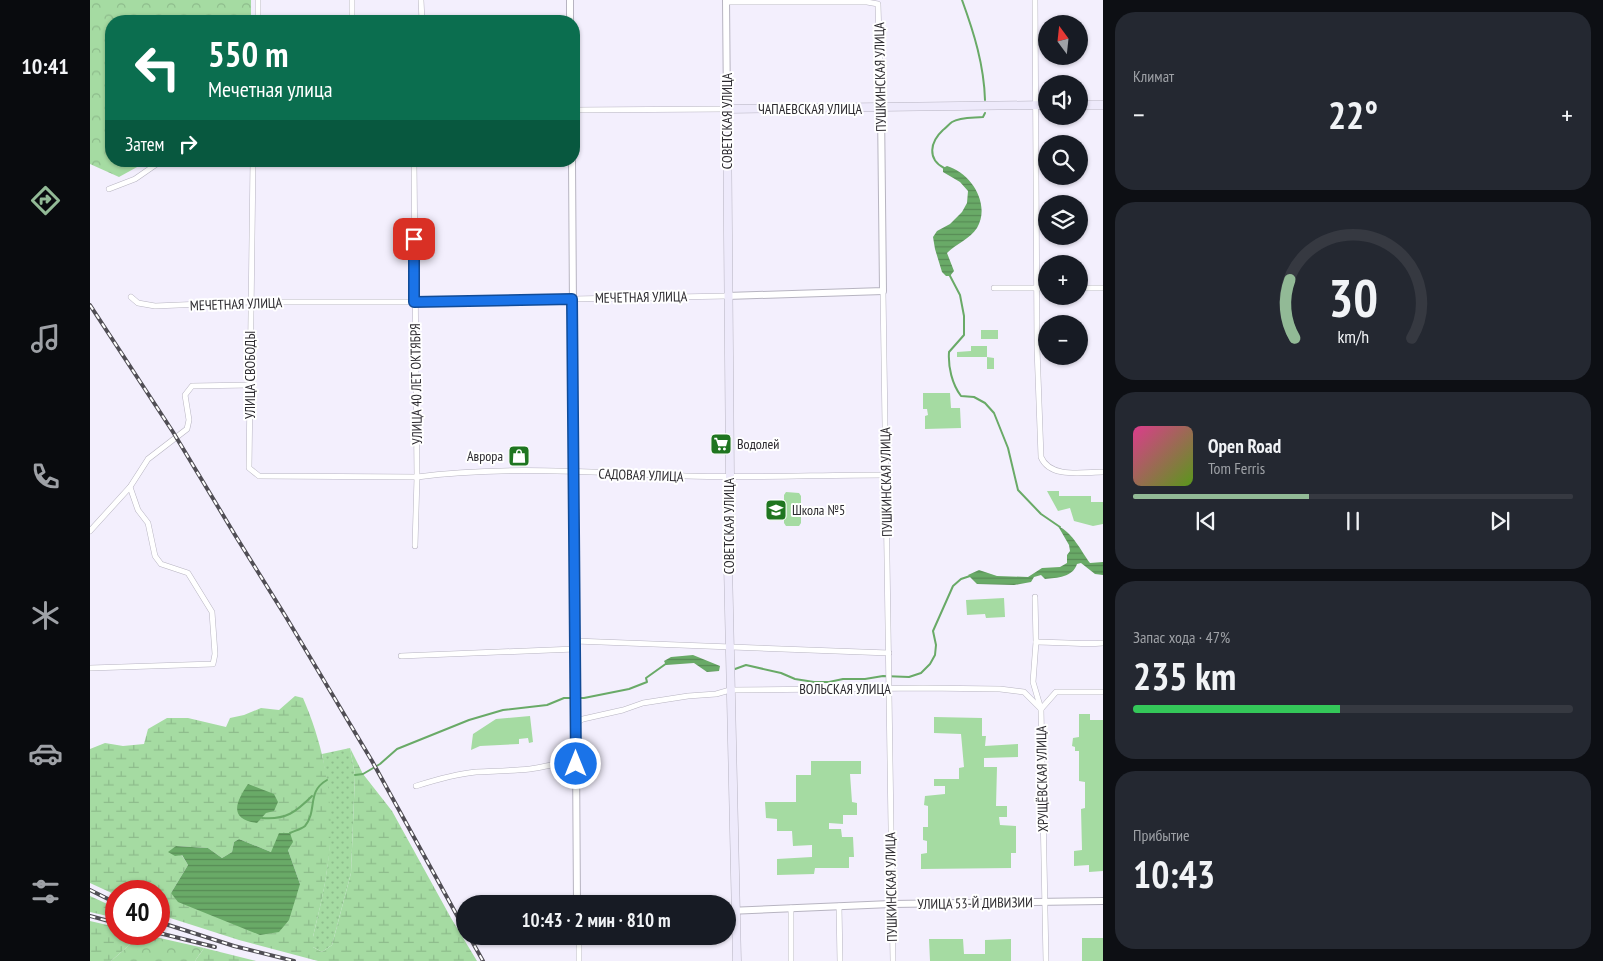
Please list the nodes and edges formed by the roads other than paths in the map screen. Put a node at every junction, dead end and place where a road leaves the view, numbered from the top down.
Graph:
1 (258, 0) edge
2 (352, 0) edge
3 (421, 0) edge
4 (570, 0) edge
5 (1035, 0) edge
6 (726, 1) edge
7 (258, 15) edge
8 (352, 15) edge
9 (422, 15) edge
10 (570, 15) edge
11 (1035, 105) junction
12 (1088, 105) edge
13 (1103, 105) edge
14 (881, 108) junction
15 (727, 109) junction
16 (580, 110) edge
17 (152, 167) edge
18 (253, 167) edge
19 (414, 167) edge
20 (572, 167) edge
21 (108, 189) dead end
22 (994, 288) dead end
23 (1088, 288) edge
24 (1103, 288) edge
25 (1037, 289) junction
26 (883, 291) junction
27 (727, 296) junction
28 (131, 297) dead end
29 (572, 299) junction
30 (250, 302) junction
31 (414, 302) junction
32 (250, 385) junction
33 (249, 468) joint
34 (1103, 472) edge
35 (574, 473) junction
36 (886, 475) junction
37 (417, 477) junction
38 (730, 477) junction
39 (130, 487) junction
40 (90, 531) edge
41 (415, 546) dead end
42 (1035, 597) dead end
43 (575, 641) junction
44 (1036, 642) junction
45 (1103, 643) edge
46 (730, 647) junction
47 (575, 649) junction
48 (889, 653) junction
49 (401, 656) dead end
50 (90, 668) edge
51 (890, 689) junction
52 (730, 690) junction
53 (1103, 692) edge
54 (1041, 709) junction
55 (576, 720) junction
56 (576, 764) junction
57 (416, 786) dead end
58 (577, 895) edge
59 (731, 895) edge
60 (1103, 901) edge
61 (1044, 902) junction
62 (891, 904) junction
63 (839, 906) junction
64 (791, 908) junction
65 (736, 911) edge
66 (579, 945) edge
67 (735, 945) edge
68 (579, 961) edge
69 (737, 961) edge
70 (791, 961) edge
71 (840, 961) edge
72 (893, 961) edge
73 (1046, 961) edge

1 - 7 street
2 - 8 street
3 - 9 street
4 - 10 street
5 - 11 street
6 - 14 street, ПУШКИНСКАЯ УЛИЦА
6 - 15 street, СОВЕТСКАЯ УЛИЦА
11 - 14 main road, ЧАПАЕВСКАЯ УЛИЦА
11 - 25 street
12 - 13 main road
14 - 15 main road, ЧАПАЕВСКАЯ УЛИЦА
14 - 26 street, ПУШКИНСКАЯ УЛИЦА
15 - 16 street, ЧАПАЕВСКАЯ УЛИЦА
15 - 27 main road, СОВЕТСКАЯ УЛИЦА
17 - 21 street
18 - 30 street, УЛИЦА СВОБОДЫ
19 - 31 street, УЛИЦА 40 ЛЕТ ОКТЯБРЯ
20 - 29 street
22 - 25 street
23 - 24 street
25 - 34 street
26 - 27 street, МЕЧЕТНАЯ УЛИЦА
26 - 36 street, ПУШКИНСКАЯ УЛИЦА
27 - 29 street, МЕЧЕТНАЯ УЛИЦА
27 - 38 main road, СОВЕТСКАЯ УЛИЦА
28 - 30 street, МЕЧЕТНАЯ УЛИЦА
29 - 31 street, МЕЧЕТНАЯ УЛИЦА
29 - 35 street
30 - 31 street, МЕЧЕТНАЯ УЛИЦА
30 - 32 street, УЛИЦА СВОБОДЫ
31 - 37 street, УЛИЦА 40 ЛЕТ ОКТЯБРЯ
32 - 33 street, УЛИЦА СВОБОДЫ
32 - 39 street
33 - 37 street, САДОВАЯ УЛИЦА
35 - 37 street, САДОВАЯ УЛИЦА
35 - 38 street, САДОВАЯ УЛИЦА
35 - 43 street
36 - 38 street, САДОВАЯ УЛИЦА
36 - 48 street, ПУШКИНСКАЯ УЛИЦА
37 - 41 street, УЛИЦА 40 ЛЕТ ОКТЯБРЯ
38 - 46 main road, СОВЕТСКАЯ УЛИЦА
39 - 40 street
39 - 50 street
42 - 44 street, ХРУЩЁВСКАЯ УЛИЦА
43 - 46 street
43 - 47 street
44 - 45 street
44 - 54 street, ХРУЩЁВСКАЯ УЛИЦА
46 - 48 street
46 - 52 main road, СОВЕТСКАЯ УЛИЦА
47 - 49 street
47 - 55 street
48 - 51 street, ПУШКИНСКАЯ УЛИЦА
51 - 52 street, ВОЛЬСКАЯ УЛИЦА
51 - 54 street, ВОЛЬСКАЯ УЛИЦА
51 - 62 street, ПУШКИНСКАЯ УЛИЦА
52 - 55 street, ВОЛЬСКАЯ УЛИЦА
52 - 59 main road, СОВЕТСКАЯ УЛИЦА
53 - 54 street
54 - 61 street, ХРУЩЁВСКАЯ УЛИЦА
55 - 56 street
56 - 57 street
56 - 58 street
60 - 61 street, УЛИЦА 53-Й ДИВИЗИИ
61 - 62 street, УЛИЦА 53-Й ДИВИЗИИ
61 - 73 street, ХРУЩЁВСКАЯ УЛИЦА
62 - 63 street, УЛИЦА 53-Й ДИВИЗИИ
62 - 72 street, ПУШКИНСКАЯ УЛИЦА
63 - 64 street, УЛИЦА 53-Й ДИВИЗИИ
63 - 71 street
64 - 65 street, УЛИЦА 53-Й ДИВИЗИИ
64 - 70 street
66 - 68 street
67 - 69 main road, СОВЕТСКАЯ УЛИЦА

